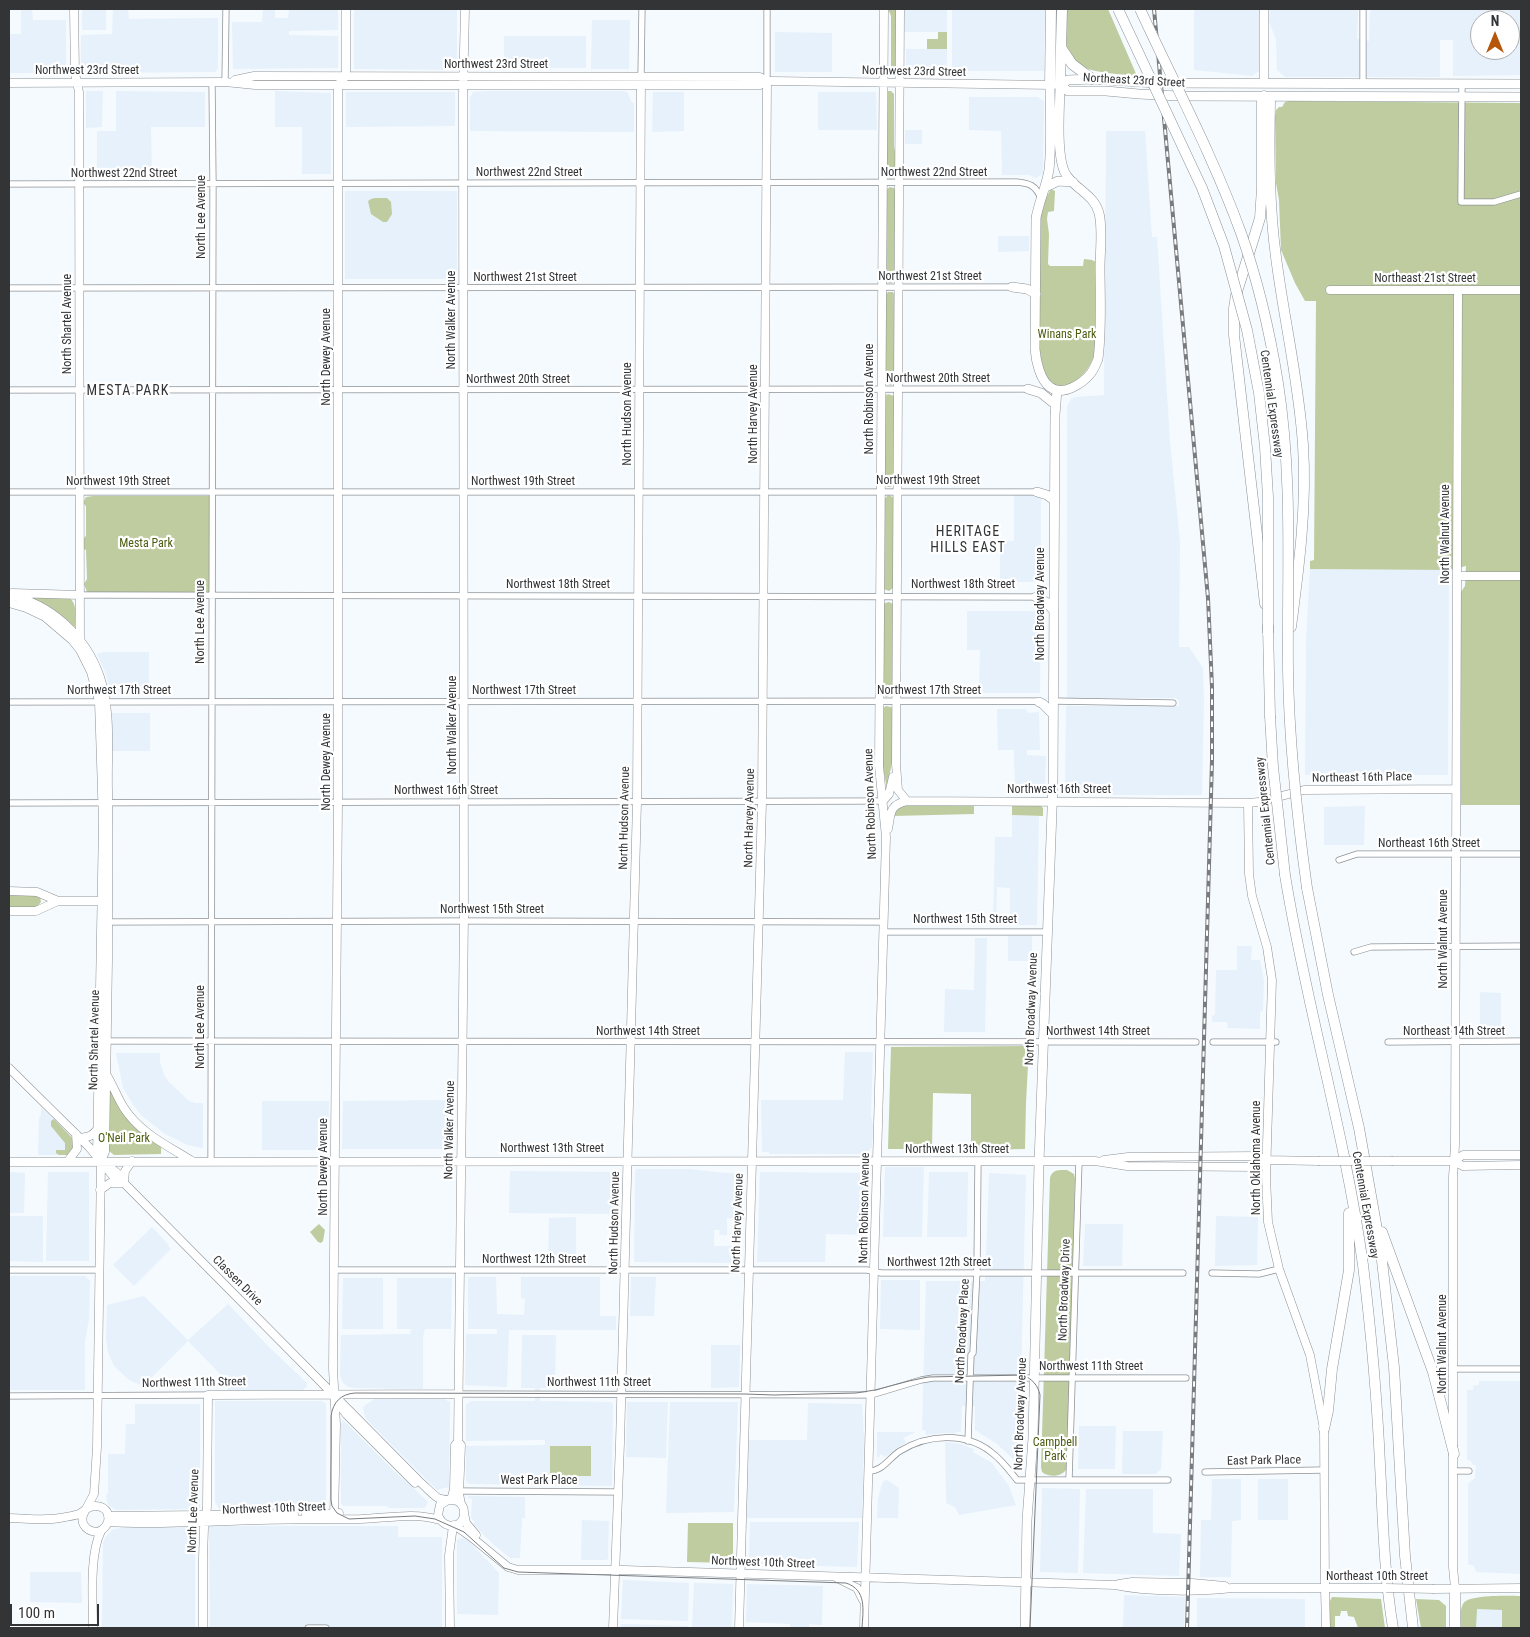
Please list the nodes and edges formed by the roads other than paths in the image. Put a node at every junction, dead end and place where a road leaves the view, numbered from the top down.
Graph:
1 (74, 9) edge
2 (226, 9) edge
3 (346, 9) edge
4 (465, 9) edge
5 (642, 9) edge
6 (767, 9) edge
7 (884, 9) edge
8 (900, 9) edge
9 (1051, 9) edge
10 (1062, 9) edge
11 (1118, 9) edge
12 (1140, 9) edge
13 (1264, 9) edge
14 (1363, 9) edge
15 (1062, 48) junction
16 (346, 76) junction
17 (464, 76) junction
18 (641, 76) junction
19 (1092, 79) junction
20 (767, 81) junction
21 (212, 82) junction
22 (225, 82) junction
23 (884, 82) junction
24 (9, 83) edge
25 (77, 83) junction
26 (900, 83) junction
27 (1264, 83) junction
28 (1362, 84) junction
29 (1462, 84) junction
30 (1521, 84) edge
31 (338, 85) junction
32 (464, 85) junction
33 (1055, 85) junction
34 (641, 86) junction
35 (1264, 96) junction
36 (1461, 97) junction
37 (1521, 97) edge
38 (1073, 182) junction
39 (338, 183) junction
40 (464, 183) junction
41 (641, 183) junction
42 (766, 183) junction
43 (883, 183) junction
44 (899, 183) junction
45 (9, 184) edge
46 (79, 184) junction
47 (213, 184) junction
48 (1046, 187) junction
49 (1521, 194) edge
50 (1041, 199) junction
51 (640, 287) junction
52 (765, 287) junction
53 (882, 287) junction
54 (898, 287) junction
55 (1012, 287) joint
56 (9, 288) edge
57 (80, 288) junction
58 (213, 288) junction
59 (338, 288) junction
60 (464, 288) junction
61 (1330, 290) dead end
62 (1458, 290) junction
63 (1521, 290) edge
64 (1036, 294) junction
65 (765, 389) junction
66 (882, 389) junction
67 (898, 389) junction
68 (1028, 389) joint
69 (9, 390) edge
70 (80, 390) junction
71 (213, 390) junction
72 (338, 390) junction
73 (463, 390) junction
74 (640, 390) junction
75 (1057, 390) junction
76 (1056, 405) junction
77 (881, 491) junction
78 (897, 491) junction
79 (9, 492) edge
80 (80, 492) junction
81 (213, 492) junction
82 (338, 492) junction
83 (464, 492) junction
84 (639, 492) junction
85 (764, 492) junction
86 (1036, 492) joint
87 (1054, 501) junction
88 (1457, 576) junction
89 (1521, 576) edge
90 (9, 594) edge
91 (80, 595) junction
92 (213, 596) junction
93 (464, 596) junction
94 (638, 596) junction
95 (764, 596) junction
96 (880, 596) junction
97 (896, 596) junction
98 (338, 597) junction
99 (1036, 597) joint
100 (9, 603) edge
101 (1054, 611) junction
102 (1268, 633) junction
103 (80, 639) junction
104 (1289, 648) junction
105 (80, 650) junction
106 (212, 701) junction
107 (338, 701) junction
108 (464, 701) junction
109 (638, 701) junction
110 (763, 701) junction
111 (880, 701) junction
112 (896, 701) junction
113 (1053, 701) junction
114 (9, 702) edge
115 (102, 702) junction
116 (1039, 702) joint
117 (1173, 703) dead end
118 (1053, 714) junction
119 (896, 764) junction
120 (1456, 789) junction
121 (907, 801) junction
122 (637, 802) junction
123 (762, 802) junction
124 (883, 802) junction
125 (1052, 802) junction
126 (1210, 802) joint
127 (9, 803) edge
128 (105, 803) junction
129 (212, 803) junction
130 (338, 803) junction
131 (464, 803) junction
132 (1248, 803) junction
133 (886, 837) junction
134 (1456, 854) junction
135 (1521, 854) edge
136 (1339, 860) dead end
137 (9, 891) edge
138 (105, 900) junction
139 (58, 901) junction
140 (9, 911) edge
141 (212, 921) junction
142 (464, 921) junction
143 (634, 921) junction
144 (105, 922) junction
145 (337, 922) junction
146 (759, 922) junction
147 (883, 922) junction
148 (883, 932) junction
149 (1046, 932) junction
150 (1455, 946) junction
151 (1521, 946) edge
152 (1354, 952) dead end
153 (104, 1041) junction
154 (212, 1041) junction
155 (336, 1041) junction
156 (462, 1041) junction
157 (1521, 1041) edge
158 (631, 1042) junction
159 (756, 1042) junction
160 (880, 1042) junction
161 (1043, 1042) junction
162 (1196, 1042) dead end
163 (1213, 1042) dead end
164 (1273, 1042) junction
165 (1388, 1042) dead end
166 (1455, 1042) junction
167 (99, 1064) junction
168 (9, 1067) edge
169 (106, 1073) junction
170 (98, 1128) junction
171 (78, 1136) junction
172 (1521, 1155) edge
173 (99, 1159) junction
174 (461, 1160) junction
175 (1266, 1160) junction
176 (132, 1161) junction
177 (192, 1161) junction
178 (211, 1161) junction
179 (336, 1161) junction
180 (628, 1161) junction
181 (752, 1161) junction
182 (878, 1161) junction
183 (1454, 1161) junction
184 (9, 1162) edge
185 (68, 1162) junction
186 (978, 1162) junction
187 (1039, 1162) junction
188 (1079, 1162) junction
189 (1095, 1162) junction
190 (1521, 1165) edge
191 (1349, 1180) junction
192 (124, 1183) junction
193 (100, 1190) junction
194 (1376, 1217) junction
195 (625, 1269) junction
196 (1279, 1269) junction
197 (9, 1270) edge
198 (98, 1270) junction
199 (335, 1270) junction
200 (460, 1270) junction
201 (748, 1270) junction
202 (875, 1272) junction
203 (1038, 1273) junction
204 (1076, 1273) junction
205 (1183, 1273) dead end
206 (976, 1274) junction
207 (1212, 1274) dead end
208 (1453, 1369) junction
209 (1521, 1369) edge
210 (970, 1378) junction
211 (1035, 1378) junction
212 (1073, 1378) junction
213 (1186, 1378) dead end
214 (335, 1394) junction
215 (458, 1394) junction
216 (621, 1394) junction
217 (97, 1395) junction
218 (208, 1395) junction
219 (745, 1395) junction
220 (871, 1395) junction
221 (9, 1396) edge
222 (1324, 1429) junction
223 (968, 1441) junction
224 (458, 1442) junction
225 (97, 1447) junction
226 (1454, 1454) junction
227 (1324, 1470) junction
228 (869, 1471) junction
229 (1454, 1471) junction
230 (1470, 1471) dead end
231 (1205, 1472) dead end
232 (1069, 1479) junction
233 (1030, 1480) junction
234 (1168, 1480) dead end
235 (459, 1490) junction
236 (618, 1492) junction
237 (450, 1500) junction
238 (103, 1508) junction
239 (439, 1508) junction
240 (463, 1509) junction
241 (86, 1510) junction
242 (334, 1516) junction
243 (9, 1518) edge
244 (59, 1518) junction
245 (108, 1519) junction
246 (206, 1519) junction
247 (441, 1521) junction
248 (454, 1525) junction
249 (86, 1527) junction
250 (101, 1531) junction
251 (450, 1555) junction
252 (94, 1558) junction
253 (501, 1563) junction
254 (616, 1570) junction
255 (741, 1574) junction
256 (833, 1576) junction
257 (866, 1578) junction
258 (1026, 1582) junction
259 (1325, 1588) junction
260 (1455, 1588) junction
261 (1521, 1588) edge
262 (865, 1606) junction
263 (93, 1628) edge
264 (203, 1628) edge
265 (308, 1628) edge
266 (326, 1628) edge
267 (450, 1628) edge
268 (613, 1628) edge
269 (739, 1628) edge
270 (864, 1628) edge
271 (1025, 1628) edge
272 (1326, 1628) edge
273 (1393, 1628) edge
274 (1412, 1628) edge
275 (1455, 1628) edge

1 - 25 street, North Shartel Avenue
2 - 22 street
3 - 16 street
4 - 17 street, North Walker Avenue
5 - 18 street, North Hudson Avenue
6 - 20 street, North Harvey Avenue
7 - 23 street, North Robinson Avenue
8 - 26 street, North Robinson Avenue
9 - 33 highway
10 - 15 highway
11 - 102 highway, Centennial Expressway, bridge
12 - 104 highway, Centennial Expressway, bridge
13 - 27 street
14 - 28 street
15 - 19 highway
15 - 33 highway
16 - 17 street, Northwest 23rd Street
16 - 22 street, Northwest 23rd Street
16 - 31 street
17 - 18 street, Northwest 23rd Street
17 - 32 street, North Walker Avenue
18 - 20 street, Northwest 23rd Street
18 - 34 street, North Hudson Avenue
19 - 27 main road, Northeast 23rd Street
19 - 33 main road, Northeast 23rd Street
20 - 23 street, Northwest 23rd Street
20 - 34 street, Northwest 23rd Street
20 - 42 street, North Harvey Avenue
21 - 22 street, Northwest 23rd Street
21 - 25 street, Northwest 23rd Street
21 - 47 street, North Lee Avenue
22 - 31 street, Northwest 23rd Street
23 - 26 street, Northwest 23rd Street
23 - 43 street, North Robinson Avenue
24 - 25 street, Northwest 23rd Street
25 - 46 street, North Shartel Avenue
26 - 33 street, Northwest 23rd Street
26 - 44 street, North Robinson Avenue
27 - 28 main road, Northeast 23rd Street
27 - 35 main road
28 - 29 main road, Northeast 23rd Street
29 - 30 main road, Northeast 23rd Street
29 - 36 street
31 - 32 street, Northwest 23rd Street
31 - 39 street, North Dewey Avenue
32 - 34 street, Northwest 23rd Street
32 - 40 street, North Walker Avenue
33 - 35 main road, Northeast 23rd Street
33 - 38 main road
33 - 48 main road
34 - 41 street, North Hudson Avenue
35 - 36 main road, Northeast 23rd Street
35 - 102 highway, bridge
35 - 104 highway, bridge
36 - 37 main road, Northeast 23rd Street
36 - 49 street
38 - 48 main road
38 - 75 main road
39 - 40 street, Northwest 22nd Street
39 - 47 street, Northwest 22nd Street
39 - 59 street, North Dewey Avenue
40 - 41 street, Northwest 22nd Street
40 - 60 street, North Walker Avenue
41 - 42 street, Northwest 22nd Street
41 - 51 street, North Hudson Avenue
42 - 43 street, Northwest 22nd Street
42 - 52 street, North Harvey Avenue
43 - 44 street, Northwest 22nd Street
43 - 53 street, North Robinson Avenue
44 - 50 street, Northwest 22nd Street
44 - 54 street, North Robinson Avenue
45 - 46 street, Northwest 22nd Street
46 - 47 street, Northwest 22nd Street
46 - 57 street, North Shartel Avenue
47 - 58 street, North Lee Avenue
48 - 50 main road
50 - 64 main road
51 - 52 street, Northwest 21st Street
51 - 60 street, Northwest 21st Street
51 - 74 street, North Hudson Avenue
52 - 53 street, Northwest 21st Street
52 - 65 street, North Harvey Avenue
53 - 54 street, Northwest 21st Street
53 - 66 street, North Robinson Avenue
54 - 55 street, Northwest 21st Street
54 - 67 street, North Robinson Avenue
55 - 64 main road
56 - 57 street, Northwest 21st Street
57 - 58 street, Northwest 21st Street
57 - 70 street, North Shartel Avenue
58 - 59 street, Northwest 21st Street
58 - 71 street, North Lee Avenue
59 - 60 street, Northwest 21st Street
59 - 72 street, North Dewey Avenue
60 - 73 street, North Walker Avenue
61 - 62 street, Northeast 21st Street
62 - 63 street, Northeast 21st Street
62 - 88 street, North Walnut Avenue
64 - 75 main road
65 - 66 street, Northwest 20th Street
65 - 74 street, Northwest 20th Street
65 - 85 street, North Harvey Avenue
66 - 67 street, Northwest 20th Street
66 - 77 street, North Robinson Avenue
67 - 68 street, Northwest 20th Street
67 - 78 street, North Robinson Avenue
68 - 76 main road
69 - 70 street, Northwest 20th Street
70 - 71 street, Northwest 20th Street
70 - 80 street, North Shartel Avenue
71 - 72 street, Northwest 20th Street
71 - 81 street, North Lee Avenue
72 - 73 street, Northwest 20th Street
72 - 82 street, North Dewey Avenue
73 - 74 street, Northwest 20th Street
73 - 83 street, North Walker Avenue
74 - 84 street, North Hudson Avenue
75 - 76 main road, North Broadway Avenue
76 - 87 main road, North Broadway Avenue
77 - 78 street, Northwest 19th Street
77 - 85 street, Northwest 19th Street
77 - 96 street, North Robinson Avenue
78 - 86 street, Northwest 19th Street
78 - 97 street, North Robinson Avenue
79 - 80 street, Northwest 19th Street
80 - 81 street, Northwest 19th Street
80 - 91 street, North Shartel Avenue
81 - 82 street, Northwest 19th Street
81 - 92 street, North Lee Avenue
82 - 83 street, Northwest 19th Street
82 - 98 street, North Dewey Avenue
83 - 84 street, Northwest 19th Street
83 - 93 street, North Walker Avenue
84 - 85 street, Northwest 19th Street
84 - 94 street, North Hudson Avenue
85 - 95 street, North Harvey Avenue
86 - 87 main road
87 - 101 main road, North Broadway Avenue
88 - 89 street
88 - 120 street, North Walnut Avenue
90 - 91 street
90 - 103 street
91 - 92 street, Northwest 18th Street
91 - 103 street, North Shartel Avenue
92 - 98 street, Northwest 18th Street
92 - 106 street, North Lee Avenue
93 - 94 street, Northwest 18th Street
93 - 98 street, Northwest 18th Street
93 - 108 street, North Walker Avenue
94 - 95 street, Northwest 18th Street
94 - 109 street, North Hudson Avenue
95 - 96 street, Northwest 18th Street
95 - 110 street, North Harvey Avenue
96 - 97 street, Northwest 18th Street
96 - 111 street, North Robinson Avenue
97 - 99 street, Northwest 18th Street
97 - 112 street, North Robinson Avenue
98 - 107 street, North Dewey Avenue
99 - 101 main road
100 - 105 street
101 - 113 main road, North Broadway Avenue
102 - 191 highway, Centennial Expressway, bridge
103 - 105 street, North Shartel Avenue
103 - 115 street, North Shartel Avenue
104 - 194 highway, Centennial Expressway, bridge
105 - 115 street, North Shartel Avenue
106 - 107 street, Northwest 17th Street
106 - 115 street, Northwest 17th Street
106 - 129 street, North Lee Avenue
107 - 108 street, Northwest 17th Street
107 - 130 street, North Dewey Avenue
108 - 109 street, Northwest 17th Street
108 - 131 street, North Walker Avenue
109 - 110 street, Northwest 17th Street
109 - 122 street, North Hudson Avenue
110 - 111 street, Northwest 17th Street
110 - 123 street, North Harvey Avenue
111 - 112 street, Northwest 17th Street
111 - 124 street, North Robinson Avenue
112 - 116 street, Northwest 17th Street
112 - 119 street, North Robinson Avenue
113 - 117 street
113 - 118 main road, North Broadway Avenue
114 - 115 street, Northwest 17th Street
115 - 128 street, North Shartel Avenue
116 - 118 main road
118 - 125 main road, North Broadway Avenue
119 - 121 street
119 - 124 street
120 - 132 street, Northeast 16th Place
120 - 134 street, North Walnut Avenue
121 - 125 street, Northwest 16th Street
121 - 133 street
122 - 123 street, Northwest 16th Street
122 - 131 street, Northwest 16th Street
122 - 143 street, North Hudson Avenue
123 - 124 street, Northwest 16th Street
123 - 146 street, North Harvey Avenue
124 - 133 street, North Robinson Avenue
125 - 126 street, Northwest 16th Street
125 - 149 main road, North Broadway Avenue
126 - 132 street, Northeast 16th Place
127 - 128 street, Northwest 16th Street
128 - 129 street, Northwest 16th Street
128 - 138 street, North Shartel Avenue
129 - 130 street, Northwest 16th Street
129 - 141 street, North Lee Avenue
130 - 131 street, Northwest 16th Street
130 - 145 street, North Dewey Avenue
131 - 142 street, North Walker Avenue
132 - 164 street, North Oklahoma Avenue
133 - 147 street, North Robinson Avenue
134 - 135 street, Northeast 16th Street
134 - 136 street, Northeast 16th Street
134 - 150 street, North Walnut Avenue
137 - 139 street
138 - 139 street
138 - 144 street, North Shartel Avenue
139 - 140 street
141 - 144 street, Northwest 15th Street
141 - 145 street, Northwest 15th Street
141 - 154 street, North Lee Avenue
142 - 143 street, Northwest 15th Street
142 - 145 street, Northwest 15th Street
142 - 156 street, North Walker Avenue
143 - 146 street, Northwest 15th Street
143 - 158 street, North Hudson Avenue
144 - 153 street, North Shartel Avenue
145 - 155 street, North Dewey Avenue
146 - 147 street, Northwest 15th Street
146 - 159 street, North Harvey Avenue
147 - 148 street, North Robinson Avenue
148 - 149 street, Northwest 15th Street
148 - 160 street, North Robinson Avenue
149 - 161 main road, North Broadway Avenue
150 - 151 street
150 - 152 street
150 - 166 street, North Walnut Avenue
153 - 154 street, Northwest 14th Street
153 - 167 street, North Shartel Avenue
153 - 169 street, North Shartel Avenue
154 - 155 street, Northwest 14th Street
154 - 178 street, North Lee Avenue
155 - 156 street, Northwest 14th Street
155 - 179 street, North Dewey Avenue
156 - 158 street, Northwest 14th Street
156 - 174 street, North Walker Avenue
157 - 166 street, Northeast 14th Street
158 - 159 street, Northwest 14th Street
158 - 180 street, North Hudson Avenue
159 - 160 street, Northwest 14th Street
159 - 181 street, North Harvey Avenue
160 - 161 street, Northwest 14th Street
160 - 182 street, North Robinson Avenue
161 - 162 street, Northwest 14th Street
161 - 187 main road, North Broadway Avenue
163 - 164 street
164 - 175 street, North Oklahoma Avenue
165 - 166 street, Northeast 14th Street
166 - 183 street, North Walnut Avenue
167 - 169 street
167 - 170 street, North Shartel Avenue
168 - 171 street, Classen Drive
169 - 173 street, North Shartel Avenue
169 - 177 street
170 - 171 street
170 - 173 street, North Shartel Avenue
171 - 173 street, Classen Drive
171 - 185 street
172 - 183 street
173 - 176 street, Northwest 13th Street
173 - 185 street, Northwest 13th Street
173 - 192 street, Classen Drive
173 - 193 street, North Shartel Avenue
174 - 179 street, Northwest 13th Street
174 - 180 street, Northwest 13th Street
174 - 200 street, North Walker Avenue
175 - 183 street, bridge
175 - 189 street, Northwest 13th Street
175 - 189 street, Northwest 13th Street
175 - 196 street, North Oklahoma Avenue
176 - 177 street, Northwest 13th Street
176 - 192 street
177 - 178 street, Northwest 13th Street
178 - 179 street, Northwest 13th Street
179 - 199 street, North Dewey Avenue
180 - 181 street, Northwest 13th Street
180 - 195 street, North Hudson Avenue
181 - 182 street, Northwest 13th Street
181 - 201 street, North Harvey Avenue
182 - 186 street, Northwest 13th Street
182 - 202 street, North Robinson Avenue
183 - 190 street
183 - 208 street, North Walnut Avenue
184 - 185 street, Northwest 13th Street
186 - 187 street, Northwest 13th Street
186 - 206 street, North Broadway Place
187 - 188 street, Northwest 13th Street
187 - 203 main road, North Broadway Avenue
188 - 189 street, Northwest 13th Street
188 - 204 street, North Broadway Drive
191 - 222 highway
191 - 273 highway, Centennial Expressway
192 - 193 street
192 - 214 street, Classen Drive
193 - 198 street, North Shartel Avenue
194 - 226 highway
194 - 274 highway, Centennial Expressway
195 - 200 street, Northwest 12th Street
195 - 201 street, Northwest 12th Street
195 - 216 street, North Hudson Avenue
196 - 207 street
196 - 222 street, North Oklahoma Avenue
197 - 198 street
198 - 217 street, North Shartel Avenue
199 - 200 street, Northwest 12th Street
199 - 214 street, North Dewey Avenue
200 - 215 street, North Walker Avenue
201 - 202 street, Northwest 12th Street
201 - 219 street, North Harvey Avenue
202 - 206 street, Northwest 12th Street
202 - 220 street, North Robinson Avenue
203 - 204 street, Northwest 12th Street
203 - 206 street, Northwest 12th Street
203 - 211 main road, North Broadway Avenue
204 - 205 street, Northwest 12th Street
204 - 212 street, North Broadway Drive
206 - 210 street, North Broadway Place
208 - 209 street
208 - 226 street, North Walnut Avenue
210 - 211 street, Northwest 11th Street
210 - 220 street, Northwest 11th Street
210 - 223 street, North Broadway Place
211 - 212 street, Northwest 11th Street
211 - 233 main road, North Broadway Avenue
212 - 213 street, Northwest 11th Street
212 - 232 street, North Broadway Drive
214 - 215 street, Northwest 11th Street
214 - 218 street, Northwest 11th Street
214 - 237 street, Classen Drive
214 - 239 street, Classen Drive
214 - 242 street, North Dewey Avenue
215 - 216 street, Northwest 11th Street
215 - 224 street, North Walker Avenue
216 - 219 street, Northwest 11th Street
216 - 236 street, North Hudson Avenue
217 - 218 street, Northwest 11th Street
217 - 221 street, Northwest 11th Street
217 - 225 street, North Shartel Avenue
218 - 246 street, North Lee Avenue
219 - 220 street, Northwest 11th Street
219 - 255 street, North Harvey Avenue
220 - 228 street, North Robinson Avenue
222 - 227 street, North Oklahoma Avenue
223 - 228 street
223 - 233 street
224 - 235 street, North Walker Avenue
224 - 237 street, North Walker Avenue
225 - 238 street, North Shartel Avenue
225 - 241 street, North Shartel Avenue
226 - 229 street, North Walnut Avenue
227 - 231 street, East Park Place
227 - 259 street, North Oklahoma Avenue
228 - 257 street, North Robinson Avenue
229 - 230 street
229 - 260 street, North Walnut Avenue
232 - 233 street
232 - 234 street
233 - 258 main road, North Broadway Avenue
235 - 236 street, West Park Place
235 - 240 street, North Walker Avenue
236 - 254 street, North Hudson Avenue
237 - 239 street
237 - 240 street
238 - 241 street
238 - 245 street
239 - 242 street, Northwest 10th Street
239 - 247 street
240 - 248 street
240 - 253 street
241 - 244 street
241 - 249 street
242 - 246 street, Northwest 10th Street
242 - 247 street, Northwest 10th Street
243 - 244 street
244 - 249 street
245 - 246 street, Northwest 10th Street
245 - 250 street
246 - 264 street, North Lee Avenue
247 - 248 street
247 - 251 street
248 - 251 street
248 - 253 street, Northwest 10th Street
249 - 250 street
249 - 252 street
250 - 252 street
251 - 267 street
252 - 263 street
253 - 254 street, Northwest 10th Street
254 - 255 street, Northwest 10th Street
254 - 268 street, North Hudson Avenue
255 - 256 street, Northwest 10th Street
255 - 269 street, North Harvey Avenue
256 - 257 street, Northwest 10th Street
256 - 262 street
257 - 258 street, Northwest 10th Street
257 - 262 street, North Robinson Avenue
258 - 259 street, Northeast 10th Street
258 - 271 main road, North Broadway Avenue
259 - 260 street, Northeast 10th Street, bridge
259 - 272 street, North Oklahoma Avenue
260 - 261 street, Northeast 10th Street
260 - 275 highway
262 - 270 street, North Robinson Avenue
265 - 266 street

